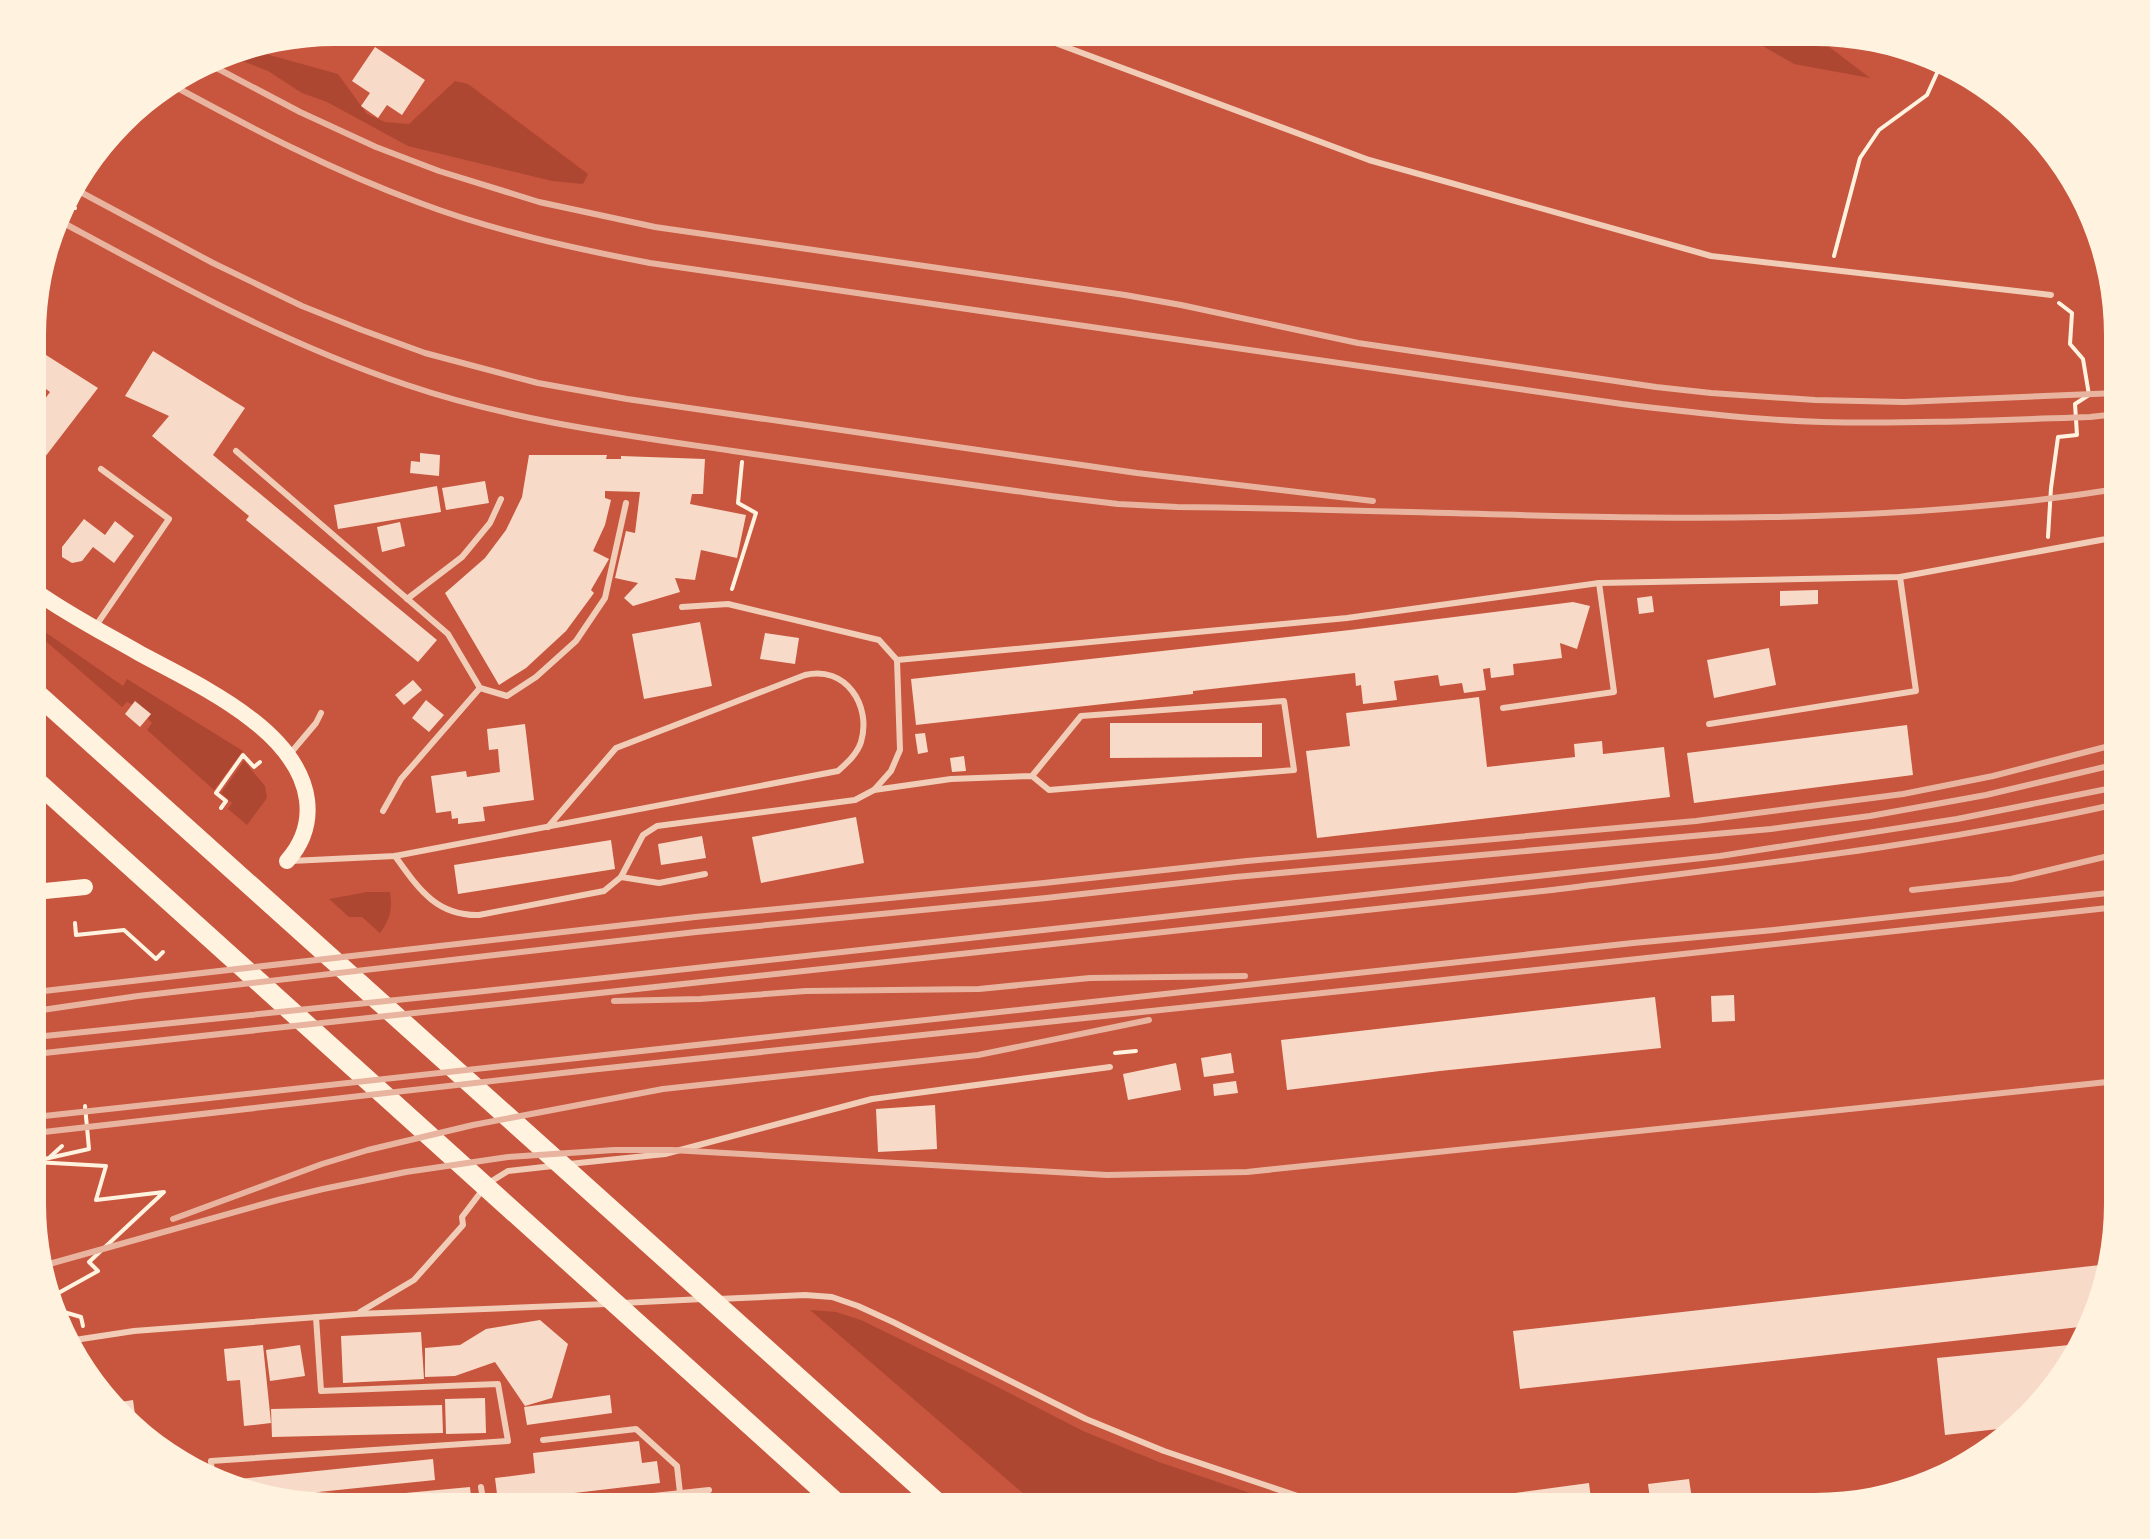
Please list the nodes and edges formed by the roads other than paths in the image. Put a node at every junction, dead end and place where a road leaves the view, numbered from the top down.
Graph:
1 (1063, 46) edge
2 (2051, 295) road end
3 (236, 451) dead end
4 (101, 469) dead end
5 (501, 499) dead end
6 (626, 503) dead end
7 (2104, 540) edge
8 (1900, 577) junction
9 (1599, 583) junction
10 (46, 598) edge
11 (407, 599) junction
12 (682, 607) dead end
13 (95, 628) junction
14 (897, 660) junction
15 (480, 688) junction
16 (46, 702) edge
17 (1503, 708) dead end
18 (321, 713) dead end
19 (1709, 724) dead end
20 (288, 755) junction
21 (1032, 776) junction
22 (46, 790) edge
23 (874, 790) junction
24 (383, 811) dead end
25 (548, 827) junction
26 (395, 856) junction
27 (287, 861) joint
28 (705, 874) dead end
29 (621, 877) junction
30 (85, 887) dead end
31 (46, 891) edge
32 (1110, 1067) dead end
33 (357, 1314) junction
34 (316, 1317) junction
35 (80, 1339) edge
36 (543, 1440) dead end
37 (211, 1465) edge
38 (481, 1487) dead end
39 (709, 1490) dead end
40 (482, 1493) edge
41 (680, 1493) joint
42 (825, 1493) edge
43 (926, 1493) edge
44 (1289, 1493) edge

1 - 2 lane
3 - 11 lane
4 - 13 lane
5 - 11 lane
6 - 15 lane
7 - 8 lane
8 - 9 lane
8 - 19 lane
9 - 14 lane
9 - 17 lane
10 - 13 main road
11 - 15 lane
12 - 14 lane
13 - 20 main road
14 - 23 lane
15 - 24 lane
16 - 43 main road
18 - 20 lane
20 - 27 main road
21 - 21 lane
21 - 23 lane
22 - 42 main road
23 - 29 lane
25 - 25 lane
25 - 26 lane
26 - 27 lane
26 - 29 lane
28 - 29 lane
30 - 31 main road
32 - 33 lane
33 - 34 lane
33 - 44 lane
34 - 35 lane
34 - 37 lane
36 - 41 lane
38 - 40 lane
39 - 41 lane

